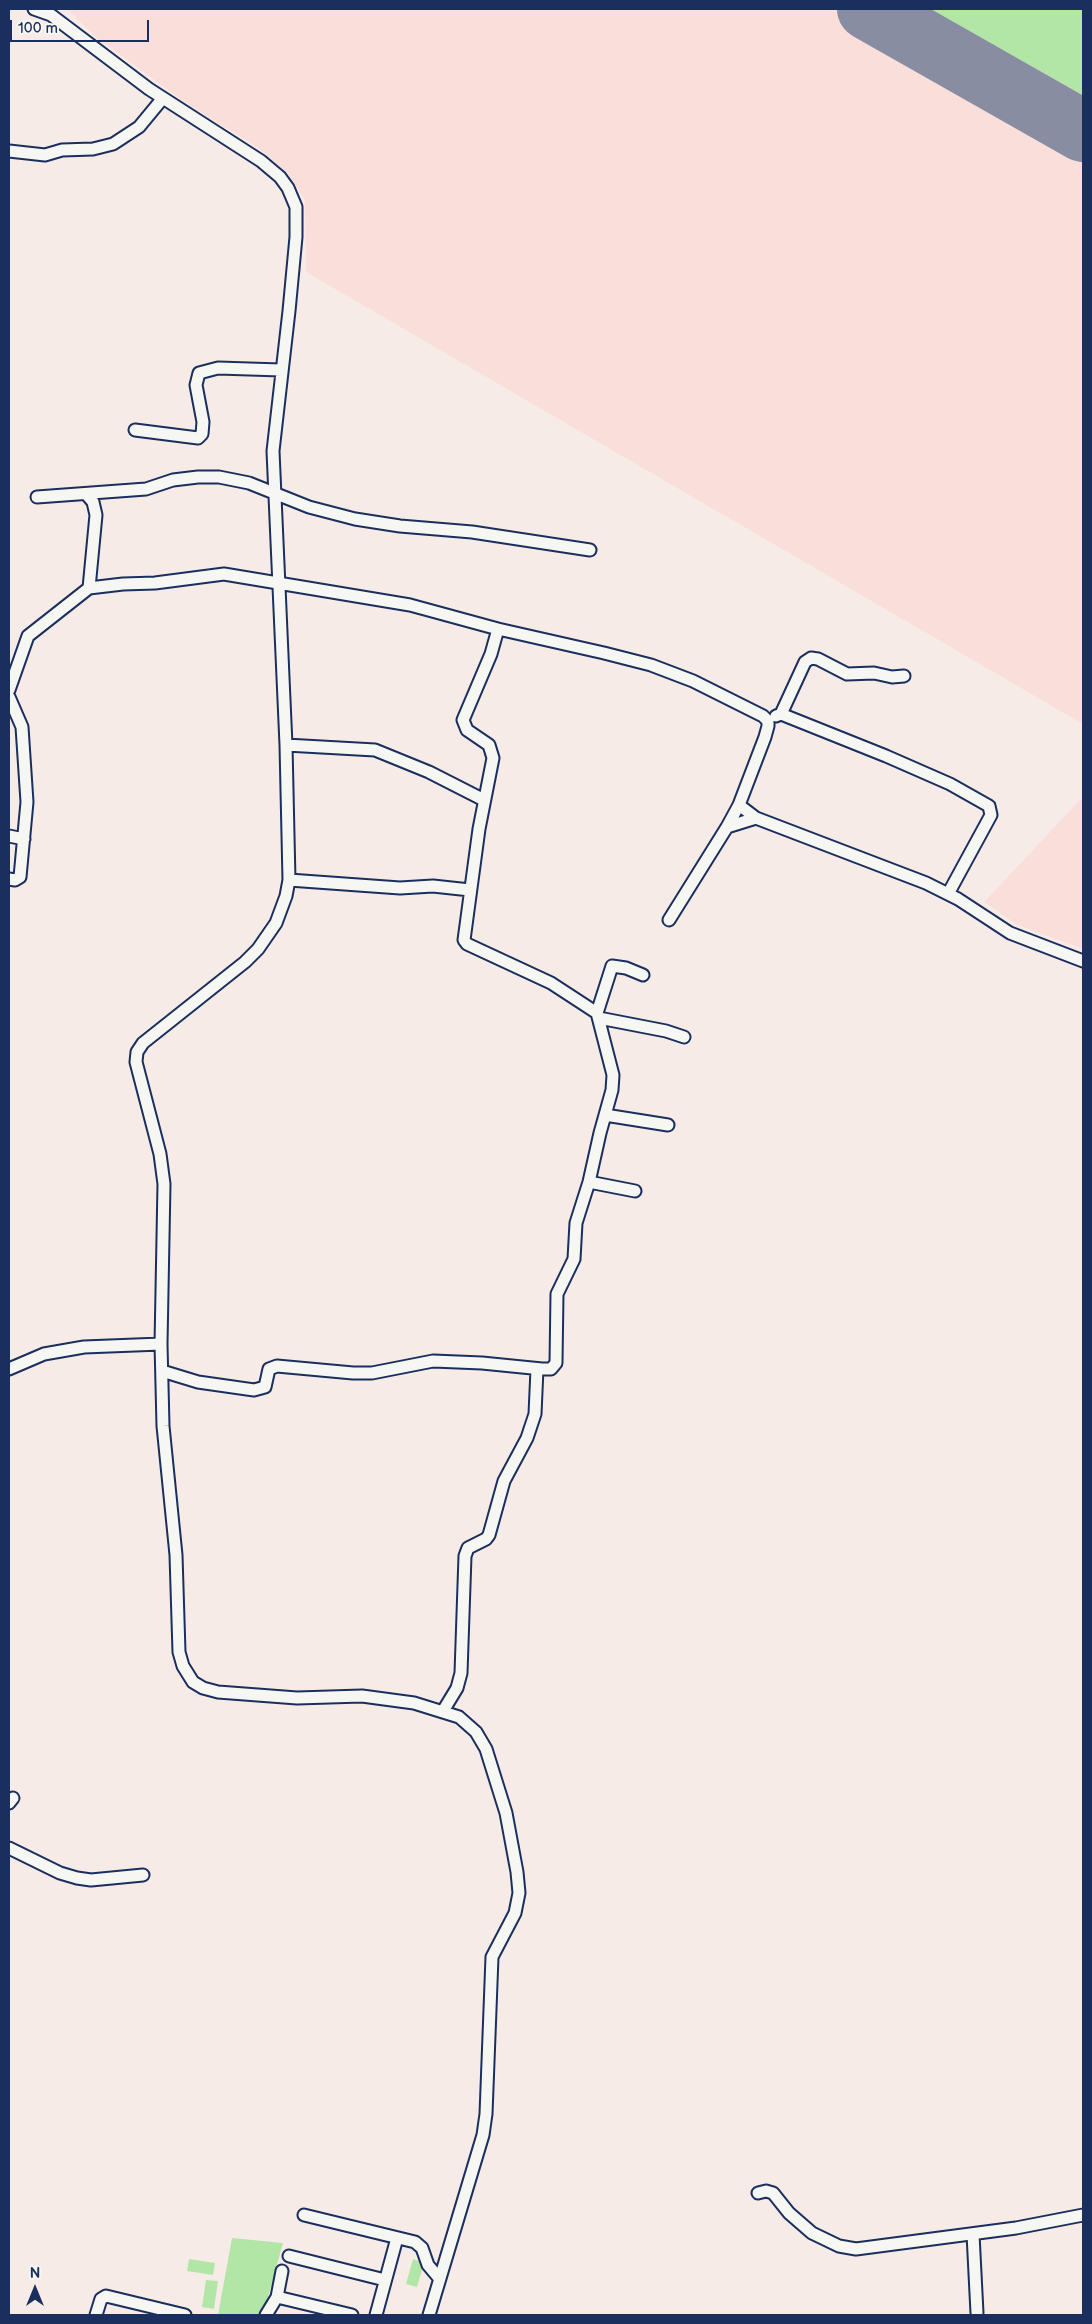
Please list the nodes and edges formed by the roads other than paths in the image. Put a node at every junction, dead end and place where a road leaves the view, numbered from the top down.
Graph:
1 (34, 9) edge
2 (163, 98) junction
3 (9, 150) edge
4 (281, 370) junction
5 (134, 430) dead end
6 (274, 492) junction
7 (87, 495) junction
8 (37, 497) dead end
9 (590, 550) dead end
10 (278, 582) junction
11 (89, 588) junction
12 (498, 629) junction
13 (904, 676) dead end
14 (9, 690) edge
15 (9, 697) edge
16 (781, 714) junction
17 (768, 721) junction
18 (286, 745) junction
19 (484, 800) junction
20 (739, 804) junction
21 (756, 818) junction
22 (727, 827) junction
23 (9, 836) edge
24 (24, 838) junction
25 (9, 879) edge
26 (289, 880) junction
27 (470, 890) junction
28 (948, 894) junction
29 (668, 920) dead end
30 (1083, 961) edge
31 (643, 975) dead end
32 (598, 1016) junction
33 (684, 1037) dead end
34 (605, 1115) junction
35 (668, 1126) dead end
36 (589, 1182) junction
37 (635, 1191) dead end
38 (161, 1344) junction
39 (9, 1369) edge
40 (538, 1369) junction
41 (162, 1371) junction
42 (443, 1711) junction
43 (9, 1848) edge
44 (143, 1875) dead end
45 (758, 2192) dead end
46 (304, 2215) dead end
47 (1083, 2215) edge
48 (973, 2234) junction
49 (397, 2238) junction
50 (289, 2256) dead end
51 (282, 2271) dead end
52 (439, 2278) junction
53 (385, 2280) junction
54 (277, 2297) junction
55 (140, 2310) edge
56 (977, 2313) dead end
57 (96, 2315) edge
58 (184, 2315) edge
59 (266, 2315) edge
60 (352, 2315) edge
61 (376, 2315) edge
62 (429, 2315) edge

1 - 2 street
2 - 3 street
2 - 4 street
4 - 5 street
4 - 6 street
6 - 7 street
6 - 9 street
6 - 10 street
7 - 8 street
7 - 11 street
10 - 11 street
10 - 12 street
10 - 18 street
11 - 14 street
12 - 17 street
12 - 19 street
13 - 16 street
15 - 24 street
16 - 17 street
16 - 28 street
17 - 20 street
18 - 19 street
18 - 26 street
19 - 27 street
20 - 21 street
20 - 22 street
21 - 22 street
21 - 28 street
22 - 29 street
23 - 24 street
24 - 25 street
26 - 27 street
26 - 38 street
27 - 32 street
28 - 30 street
31 - 32 street
32 - 33 street
32 - 34 street
34 - 35 street
34 - 36 street
36 - 37 street
36 - 40 street
38 - 39 street
38 - 41 street
40 - 41 street
40 - 42 street
41 - 42 street
42 - 52 street
43 - 44 street
45 - 48 street
46 - 49 street
47 - 48 street
48 - 56 street
49 - 52 street
49 - 53 street
50 - 53 street
51 - 54 street
52 - 62 street
53 - 61 street
54 - 59 street
54 - 60 street
55 - 57 street
55 - 58 street

